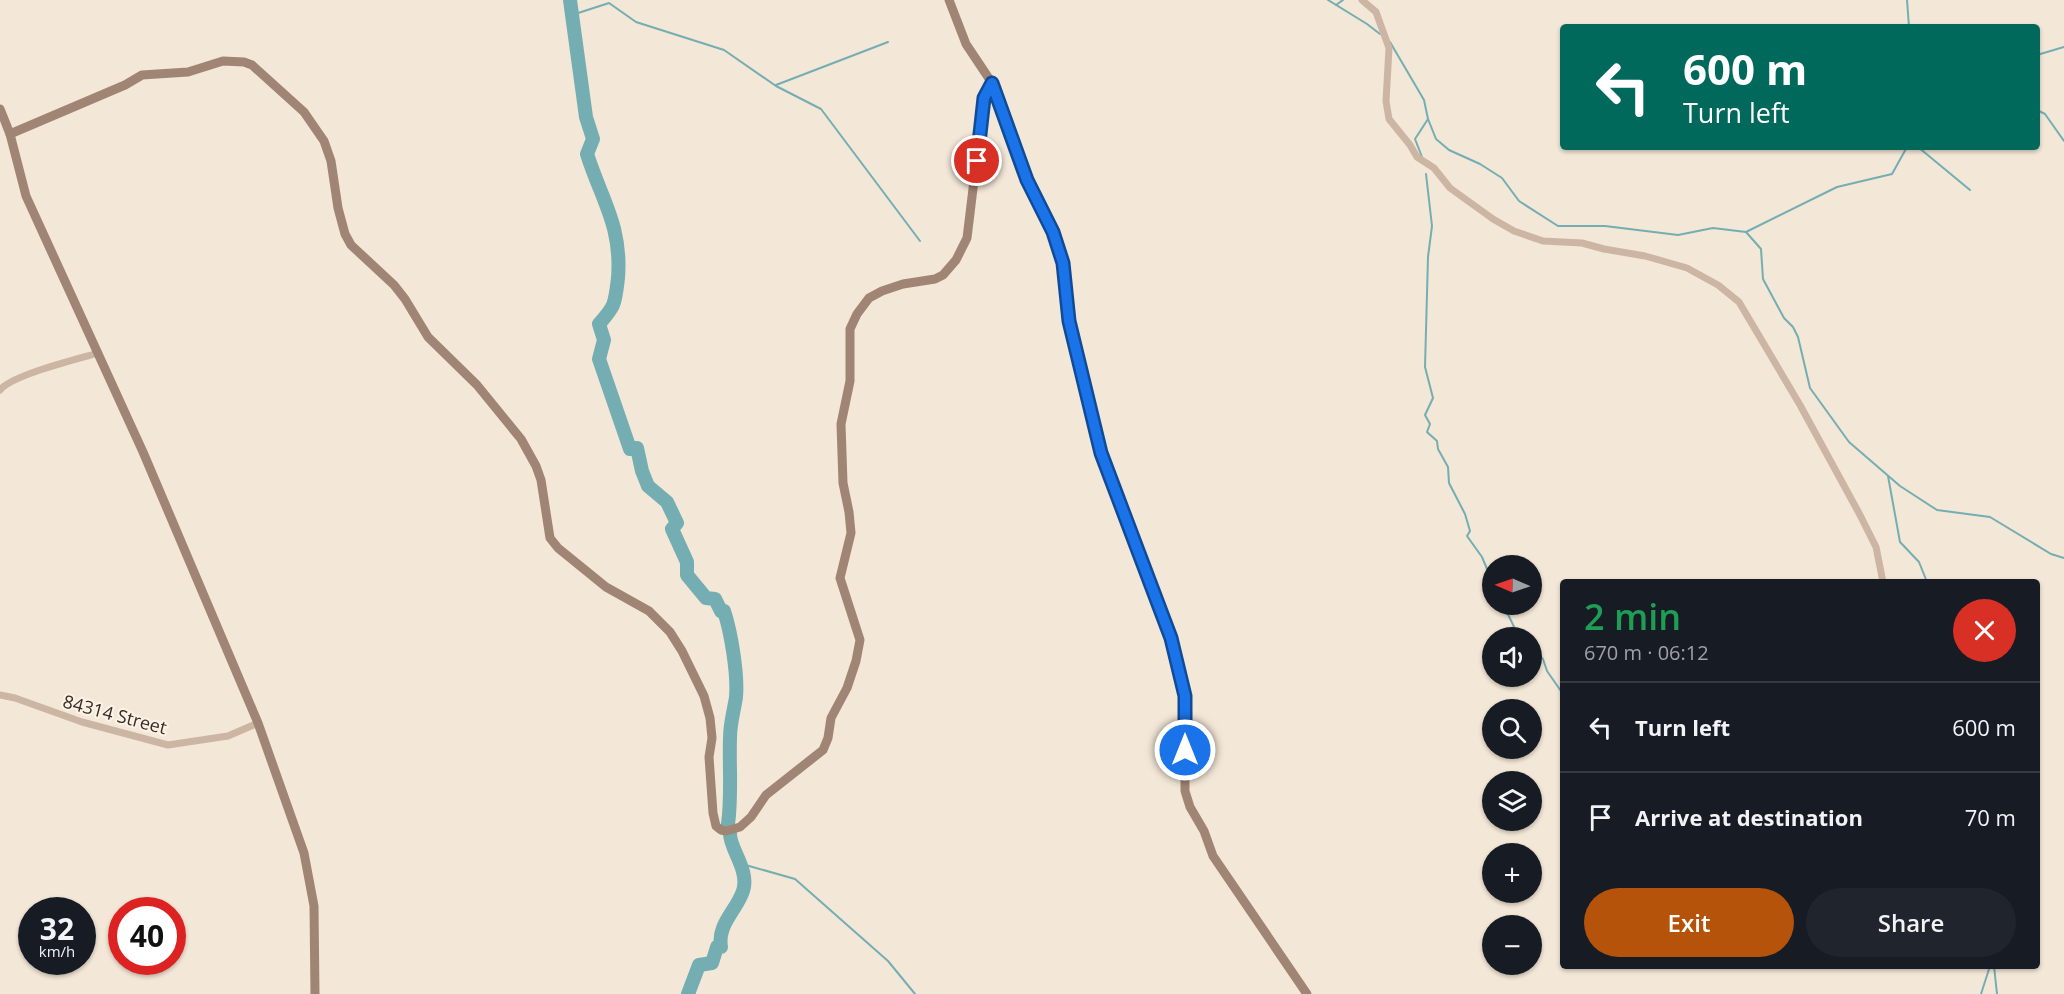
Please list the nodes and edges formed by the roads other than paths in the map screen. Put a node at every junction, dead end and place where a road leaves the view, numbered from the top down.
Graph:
1 (949, 0) edge
2 (1362, 0) edge
3 (992, 83) junction
4 (0, 109) edge
5 (10, 134) junction
6 (98, 353) junction
7 (0, 390) edge
8 (1882, 579) edge
9 (0, 695) edge
10 (258, 723) junction
11 (315, 994) edge
12 (1307, 994) edge

1 - 3 street
2 - 8 street
3 - 5 street
3 - 12 street
4 - 5 street
5 - 6 street
6 - 7 street
6 - 10 street
9 - 10 street, 84314 Street
10 - 11 street

